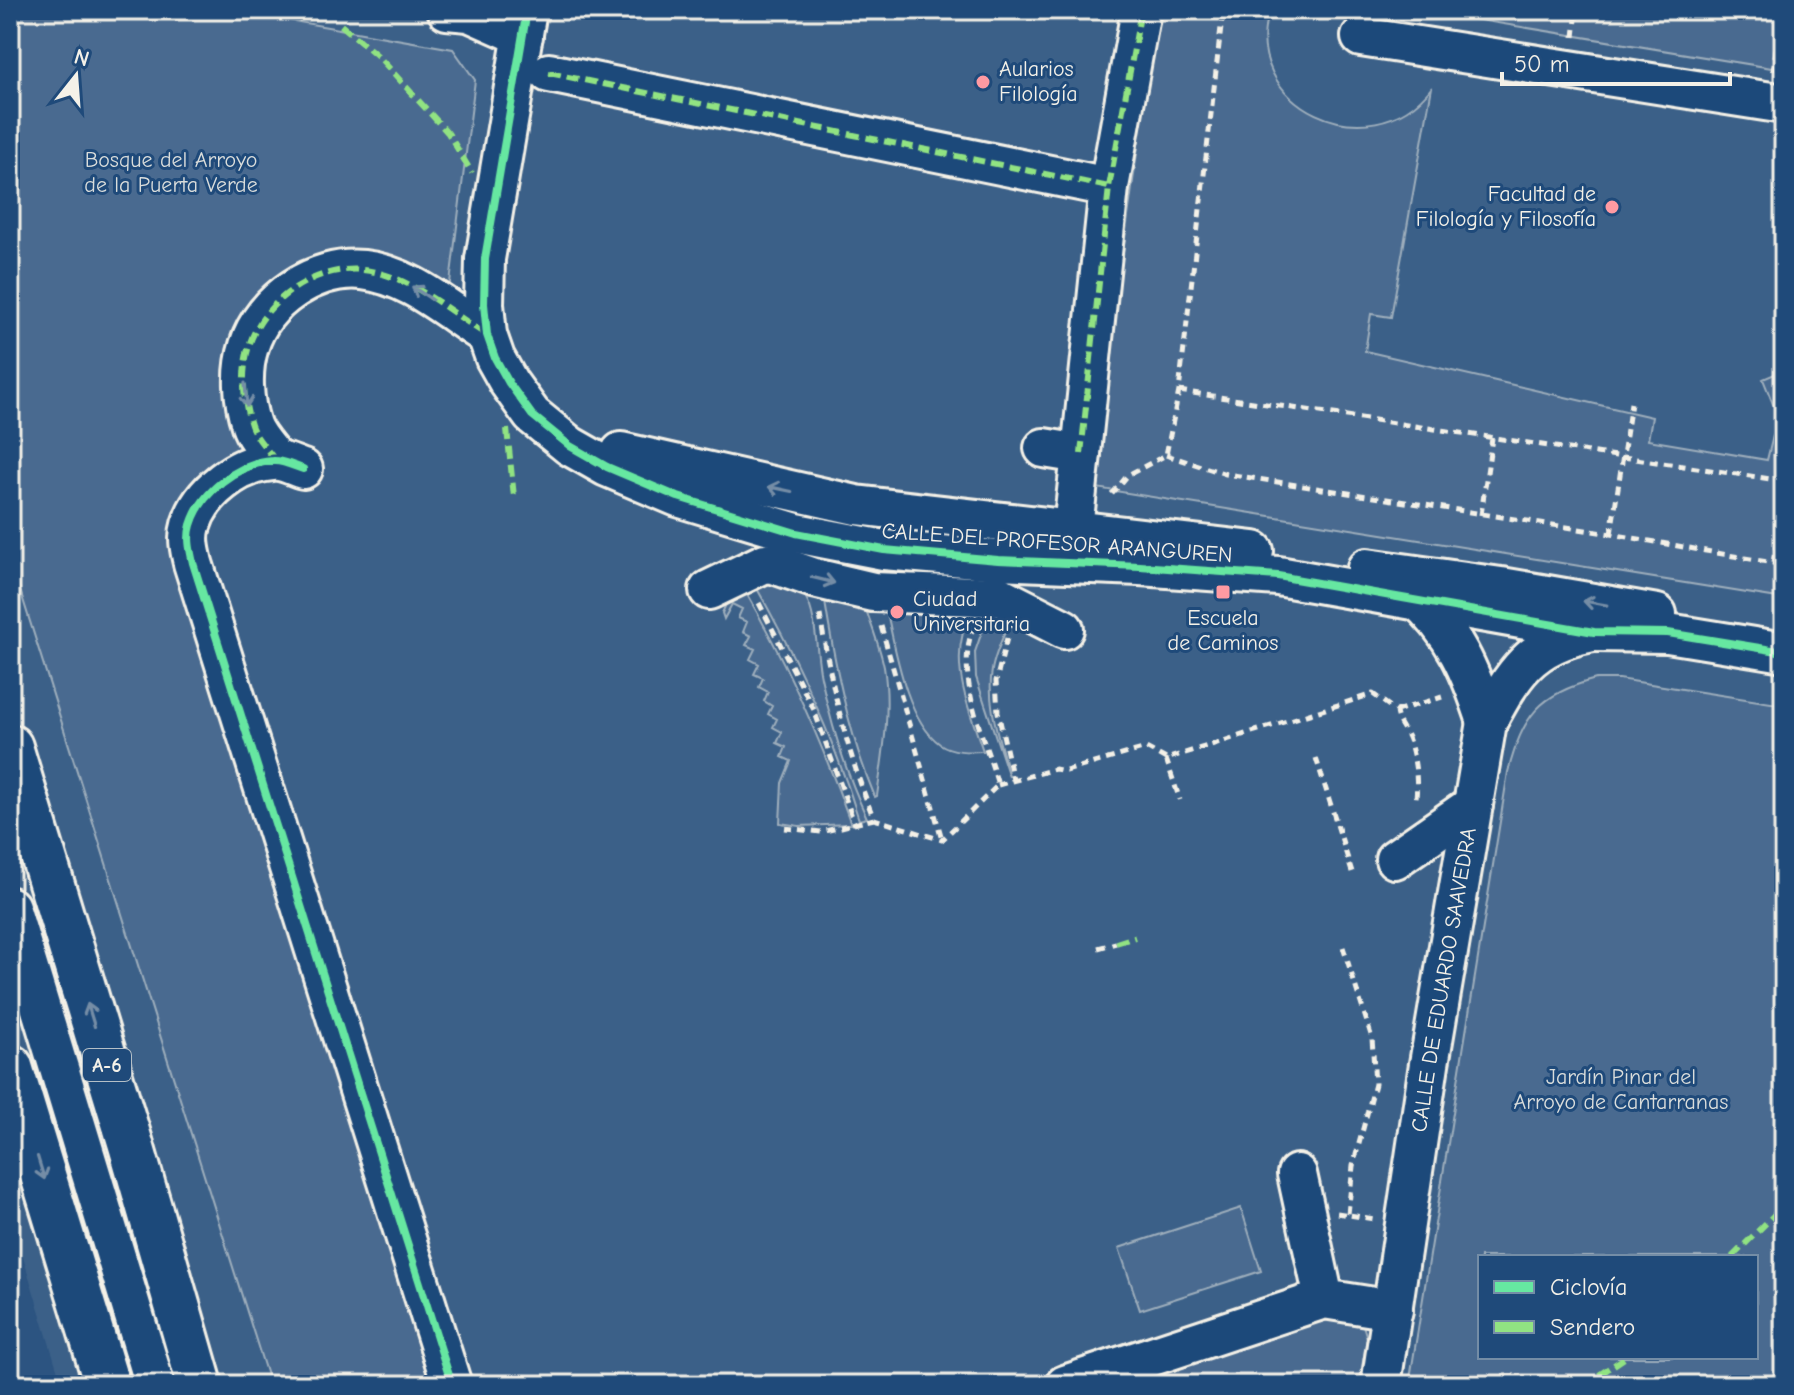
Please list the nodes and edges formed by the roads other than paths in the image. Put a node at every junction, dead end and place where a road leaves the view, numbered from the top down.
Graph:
1 (447, 10) edge
2 (1141, 10) edge
3 (525, 23) edge
4 (1361, 37) dead end
5 (549, 73) dead end
6 (1784, 104) edge
7 (1109, 187) junction
8 (487, 335) junction
9 (532, 415) junction
10 (1044, 448) dead end
11 (1081, 454) junction
12 (856, 505) junction
13 (959, 518) junction
14 (1073, 529) junction
15 (796, 533) junction
16 (774, 564) junction
17 (1361, 568) junction
18 (709, 590) dead end
19 (992, 592) junction
20 (1422, 603) junction
21 (1064, 629) dead end
22 (1594, 632) junction
23 (1767, 650) edge
24 (1487, 722) junction
25 (10, 747) edge
26 (1473, 805) junction
27 (1461, 876) junction
28 (10, 907) edge
29 (10, 1067) edge
30 (131, 1145) junction
31 (1297, 1174) dead end
32 (1324, 1299) junction
33 (1393, 1310) junction
34 (107, 1385) edge
35 (155, 1385) edge
36 (200, 1385) edge
37 (222, 1385) edge
38 (452, 1385) edge
39 (1065, 1385) edge
40 (1381, 1385) edge

1 - 3 street, CALLE DEL PROFESOR ARANGUREN
2 - 7 street
3 - 8 street, CALLE DEL PROFESOR ARANGUREN
4 - 6 street
5 - 7 street
7 - 11 street
8 - 9 street, CALLE DEL PROFESOR ARANGUREN
8 -> 38 street
12 -> 9 street, CALLE DEL PROFESOR ARANGUREN
9 - 15 street, CALLE DEL PROFESOR ARANGUREN
10 - 11 street
11 - 14 street
12 - 13 street, CALLE DEL PROFESOR ARANGUREN
12 - 15 street
13 - 14 street, CALLE DEL PROFESOR ARANGUREN
13 - 19 street
14 - 17 street, CALLE DEL PROFESOR ARANGUREN
15 - 16 street
15 - 19 street, CALLE DEL PROFESOR ARANGUREN
16 - 18 street
16 -> 19 street
17 - 20 street, CALLE DEL PROFESOR ARANGUREN
23 -> 17 street, CALLE DEL PROFESOR ARANGUREN
19 - 20 street, CALLE DEL PROFESOR ARANGUREN
19 - 21 street
20 - 22 street, CALLE DEL PROFESOR ARANGUREN
20 - 24 street, CALLE DEL PROFESOR ARANGUREN
22 - 23 street, CALLE DEL PROFESOR ARANGUREN
22 - 24 street, CALLE DE EDUARDO SAAVEDRA
24 - 26 street, CALLE DE EDUARDO SAAVEDRA
30 -> 25 highway, A-6
26 - 27 street, CALLE DE EDUARDO SAAVEDRA
26 - 27 street
27 - 33 street, CALLE DE EDUARDO SAAVEDRA
28 - 35 street
29 -> 34 highway
30 - 36 highway, A-6
30 - 37 highway
31 - 32 street
32 - 33 street
32 - 39 street
33 - 40 street, CALLE DE EDUARDO SAAVEDRA

